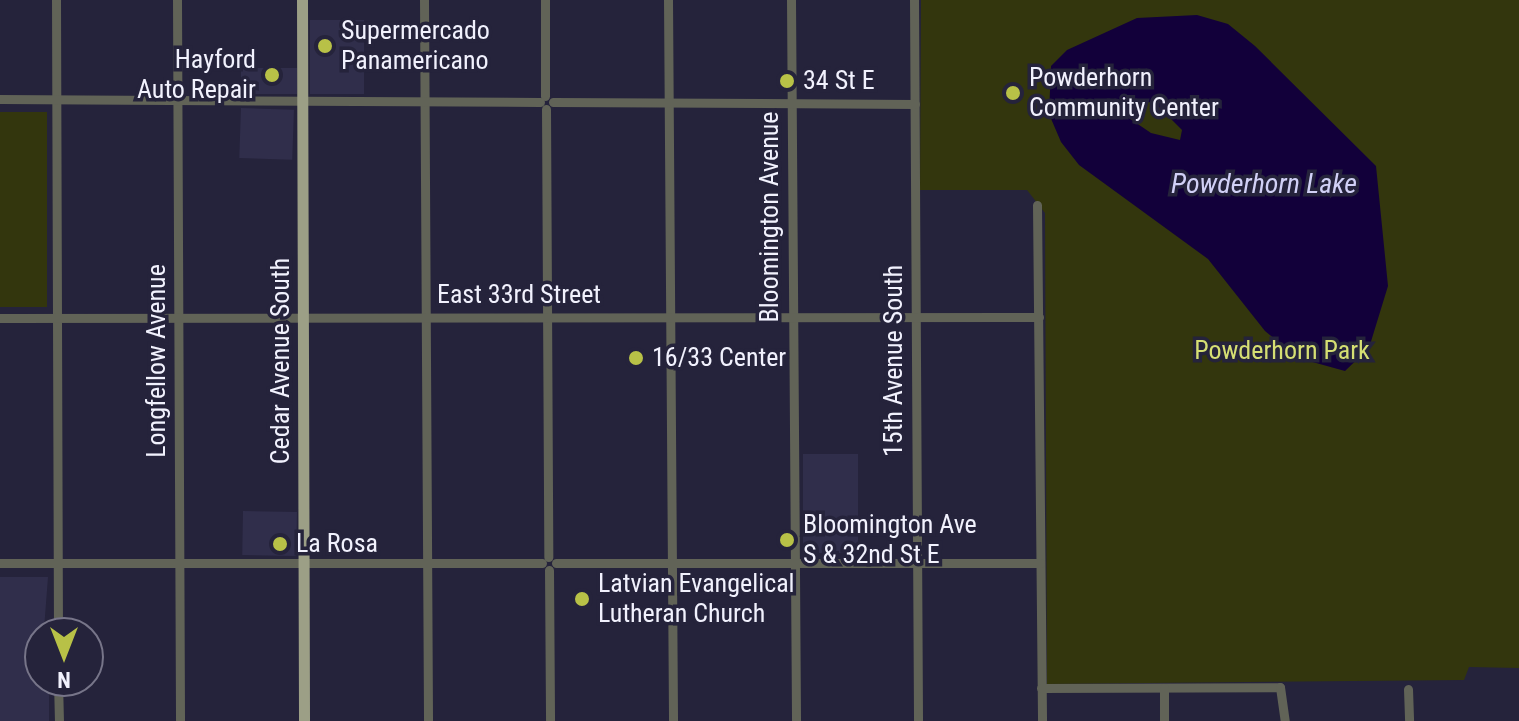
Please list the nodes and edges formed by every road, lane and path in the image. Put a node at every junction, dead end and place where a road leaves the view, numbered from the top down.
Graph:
1 (56, 0) edge
2 (177, 0) edge
3 (302, 0) edge
4 (424, 0) edge
5 (545, 0) edge
6 (668, 0) edge
7 (791, 0) edge
8 (914, 0) edge
9 (0, 99) edge
10 (56, 100) junction
11 (177, 100) junction
12 (302, 100) junction
13 (424, 102) junction
14 (546, 102) junction
15 (669, 102) junction
16 (791, 103) junction
17 (915, 104) junction
18 (1037, 205) dead end
19 (915, 315) junction
20 (548, 316) junction
21 (671, 316) junction
22 (793, 316) junction
23 (427, 317) junction
24 (1039, 317) junction
25 (0, 318) edge
26 (56, 318) junction
27 (179, 318) junction
28 (303, 318) junction
29 (794, 561) junction
30 (671, 562) junction
31 (918, 562) junction
32 (0, 563) edge
33 (58, 563) junction
34 (179, 563) junction
35 (303, 563) junction
36 (427, 563) junction
37 (549, 563) junction
38 (1040, 563) junction
39 (58, 617) edge
40 (1041, 688) junction
41 (1164, 688) junction
42 (1408, 689) dead end
43 (58, 697) edge
44 (59, 721) edge
45 (180, 721) edge
46 (304, 721) edge
47 (428, 721) edge
48 (550, 721) edge
49 (673, 721) edge
50 (796, 721) edge
51 (918, 721) edge
52 (1042, 721) edge
53 (1164, 721) edge
54 (1285, 721) edge
55 (1409, 721) edge

1 - 10 street
2 - 11 street, Longfellow Avenue
3 - 12 main road, Cedar Avenue South
4 - 13 street
5 - 14 street
6 - 15 street
7 - 16 street, Bloomington Avenue
8 - 17 street, 15th Avenue South
9 - 10 street
10 - 11 street
10 - 26 street
11 - 12 street
11 - 27 street, Longfellow Avenue
12 - 13 street
12 - 28 main road, Cedar Avenue South
13 - 14 street
13 - 23 street
14 - 15 street
14 - 20 street
15 - 16 street
15 - 21 street
16 - 17 street
16 - 22 street, Bloomington Avenue
17 - 19 street, 15th Avenue South
18 - 24 street
19 - 22 street, East 33rd Street
19 - 24 street, East 33rd Street
19 - 31 street, 15th Avenue South
20 - 21 street, East 33rd Street
20 - 23 street, East 33rd Street
20 - 37 street
21 - 22 street, East 33rd Street
21 - 30 street
22 - 29 street, Bloomington Avenue
23 - 28 street, East 33rd Street
23 - 36 street
24 - 38 street
25 - 26 street, East 33rd Street
26 - 27 street, East 33rd Street
26 - 33 street
27 - 28 street, East 33rd Street
27 - 34 street, Longfellow Avenue
28 - 35 main road, Cedar Avenue South
29 - 30 street
29 - 31 street
29 - 50 street, Bloomington Avenue
30 - 37 street
30 - 49 street
31 - 38 street
31 - 51 street, 15th Avenue South
32 - 33 street
33 - 34 street
33 - 39 street
34 - 35 street
34 - 45 street, Longfellow Avenue
35 - 36 street
35 - 46 main road, Cedar Avenue South
36 - 37 street
36 - 47 street
37 - 48 street
38 - 40 street
40 - 41 street
40 - 52 street
41 - 53 street
41 - 54 street
42 - 55 street
43 - 44 street

